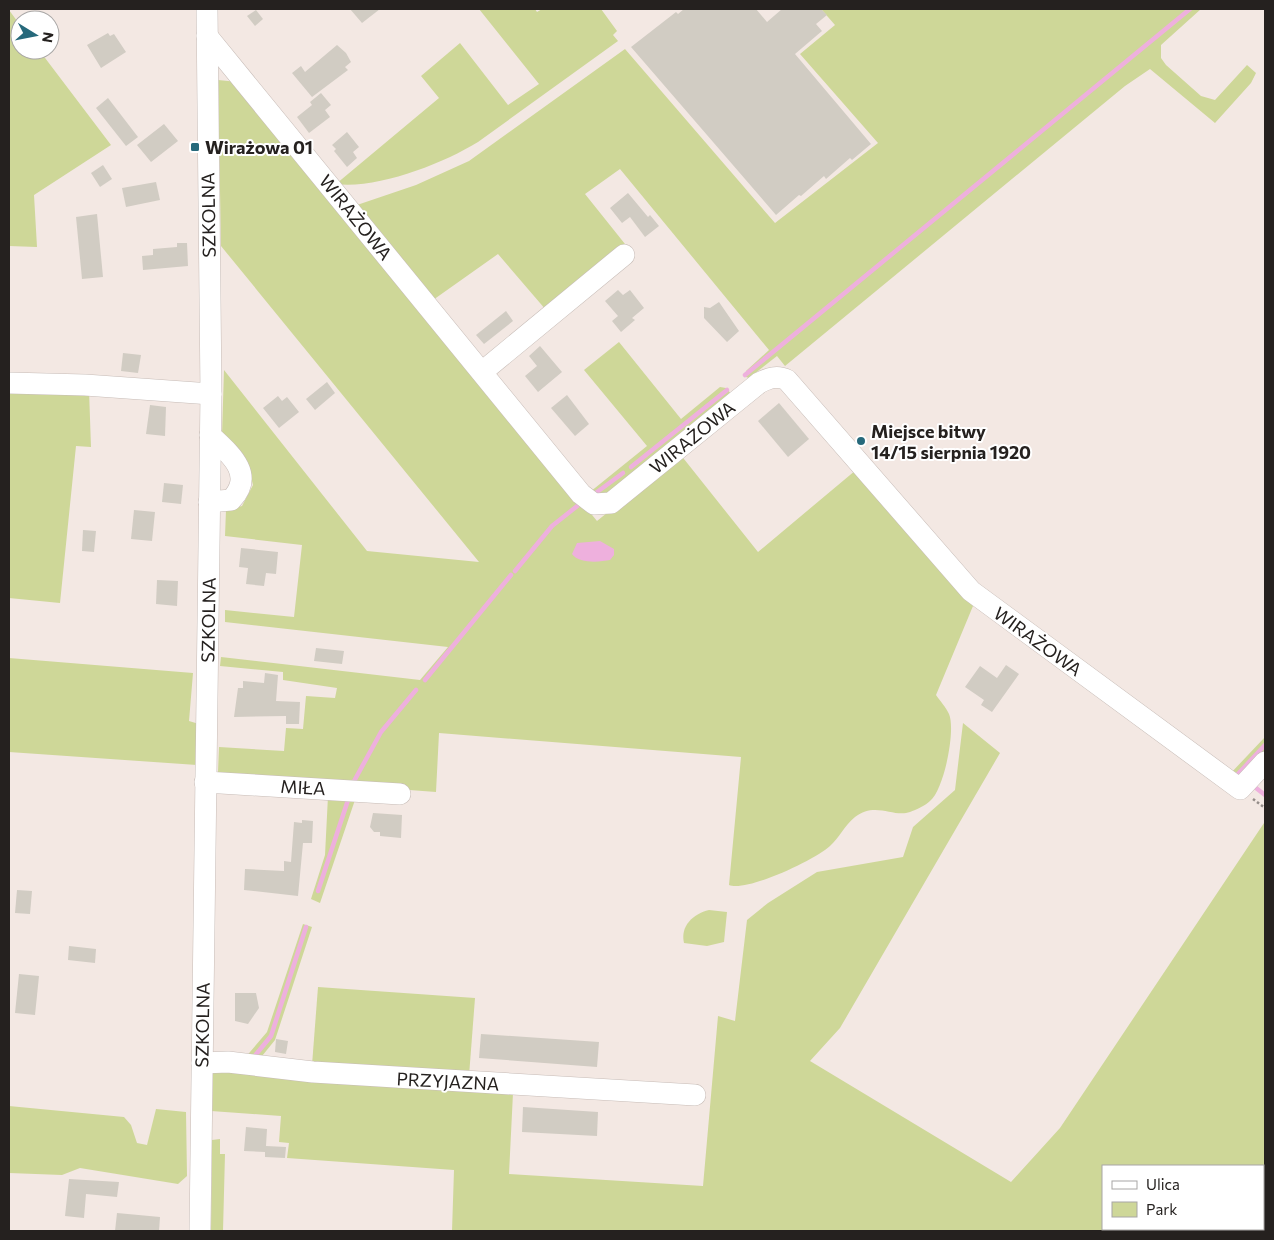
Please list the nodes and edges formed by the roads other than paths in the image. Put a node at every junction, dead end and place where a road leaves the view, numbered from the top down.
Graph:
1 (207, 9) edge
2 (207, 36) junction
3 (624, 255) dead end
4 (482, 372) junction
5 (9, 383) edge
6 (211, 394) junction
7 (210, 435) junction
8 (209, 502) junction
9 (1265, 762) edge
10 (205, 782) junction
11 (400, 794) dead end
12 (202, 1062) junction
13 (695, 1096) dead end
14 (200, 1231) edge

1 - 2 street, SZKOLNA
2 - 4 street, WIRAŻOWA
2 - 6 street, SZKOLNA
3 - 4 street
4 - 9 street, WIRAŻOWA
5 - 6 street
6 - 7 street, SZKOLNA
7 - 8 street, SZKOLNA
7 - 8 street
8 - 10 street, SZKOLNA
10 - 11 street, MIŁA
10 - 12 street, SZKOLNA
12 - 13 street, PRZYJAZNA
12 - 14 street, SZKOLNA

